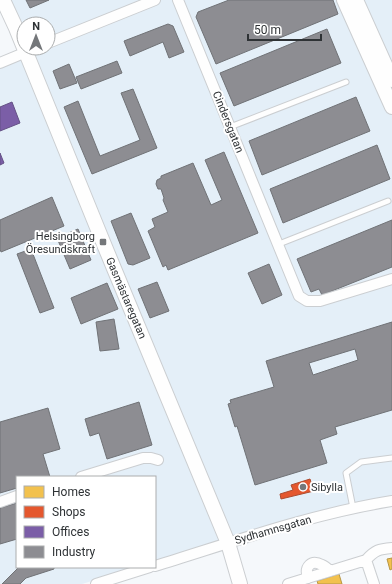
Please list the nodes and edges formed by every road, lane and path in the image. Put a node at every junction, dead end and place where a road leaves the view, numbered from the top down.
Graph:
1 (3, 0) edge
2 (156, 0) edge
3 (178, 0) edge
4 (344, 0) edge
5 (351, 0) edge
6 (356, 0) edge
7 (16, 28) edge
8 (56, 40) edge
9 (17, 56) edge
10 (33, 56) edge
11 (0, 63) edge
12 (392, 80) edge
13 (346, 82) dead end
14 (392, 92) edge
15 (392, 107) edge
16 (230, 127) junction
17 (388, 201) dead end
18 (278, 244) junction
19 (392, 279) edge
20 (392, 458) edge
21 (158, 460) dead end
22 (86, 476) edge
23 (16, 496) edge
24 (392, 501) edge
25 (0, 502) edge
26 (354, 508) junction
27 (228, 543) junction
28 (392, 548) edge
29 (366, 560) junction
30 (156, 566) edge
31 (113, 568) edge
32 (147, 568) edge
33 (116, 577) junction
34 (96, 584) edge
35 (240, 584) edge
36 (288, 584) edge
37 (374, 584) edge

1 - 7 street, Gasmästaregatan
2 - 8 street
3 - 16 street, Cindersgatan
4 - 15 street
5 - 14 street
6 - 12 street
9 - 11 street
10 - 27 street, Gasmästaregatan
13 - 16 lane
16 - 18 street, Cindersgatan
17 - 18 lane
18 - 19 street, Cindersgatan
20 - 26 lane
21 - 22 street
23 - 25 street
24 - 26 street, Sydhamnsgatan
26 - 27 street, Sydhamnsgatan
27 - 30 street, Sydhamnsgatan
27 - 35 street, Gasmästaregatan
28 - 29 street
29 - 36 street
29 - 37 street
31 - 33 street
32 - 33 street
33 - 34 street

